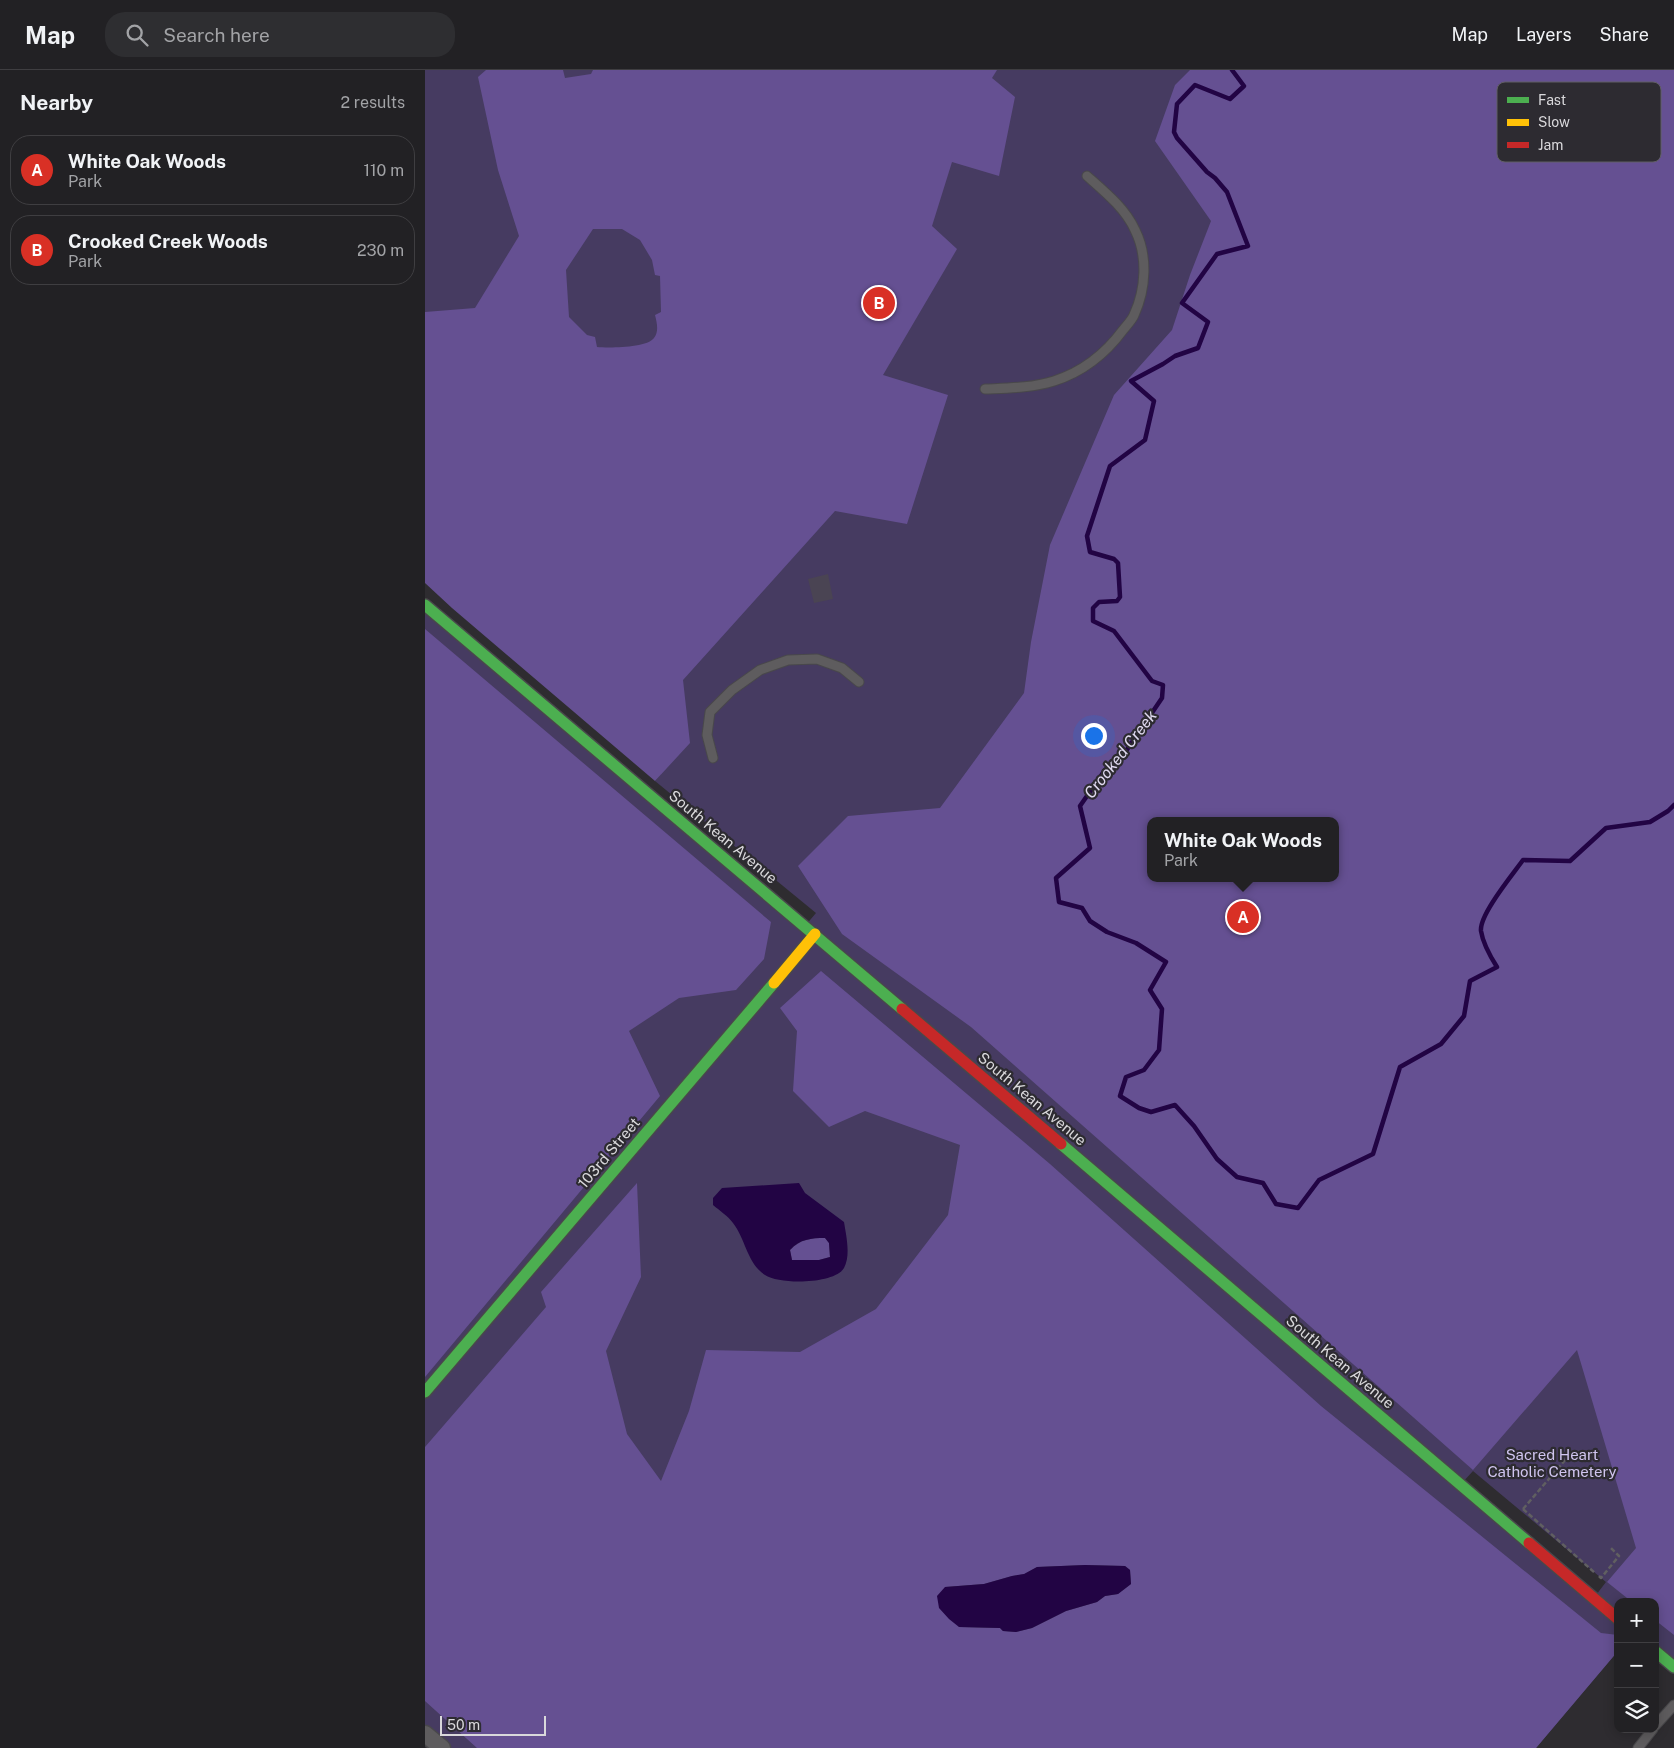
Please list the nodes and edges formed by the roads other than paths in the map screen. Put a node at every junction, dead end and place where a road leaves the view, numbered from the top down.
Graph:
1 (1087, 176) dead end
2 (985, 389) dead end
3 (425, 604) edge
4 (859, 682) dead end
5 (713, 758) dead end
6 (815, 934) junction
7 (425, 1392) edge
8 (1614, 1616) edge
9 (1659, 1654) edge
10 (1674, 1667) edge
11 (1674, 1705) edge
12 (1659, 1722) edge
13 (1650, 1733) edge
14 (425, 1734) edge
15 (441, 1748) edge
16 (1638, 1748) edge

1 - 2 lane
3 - 6 street, South Kean Avenue
4 - 5 lane
6 - 7 street, 103rd Street
6 - 8 street, South Kean Avenue
9 - 10 street
11 - 12 lane
13 - 16 lane
14 - 15 street

